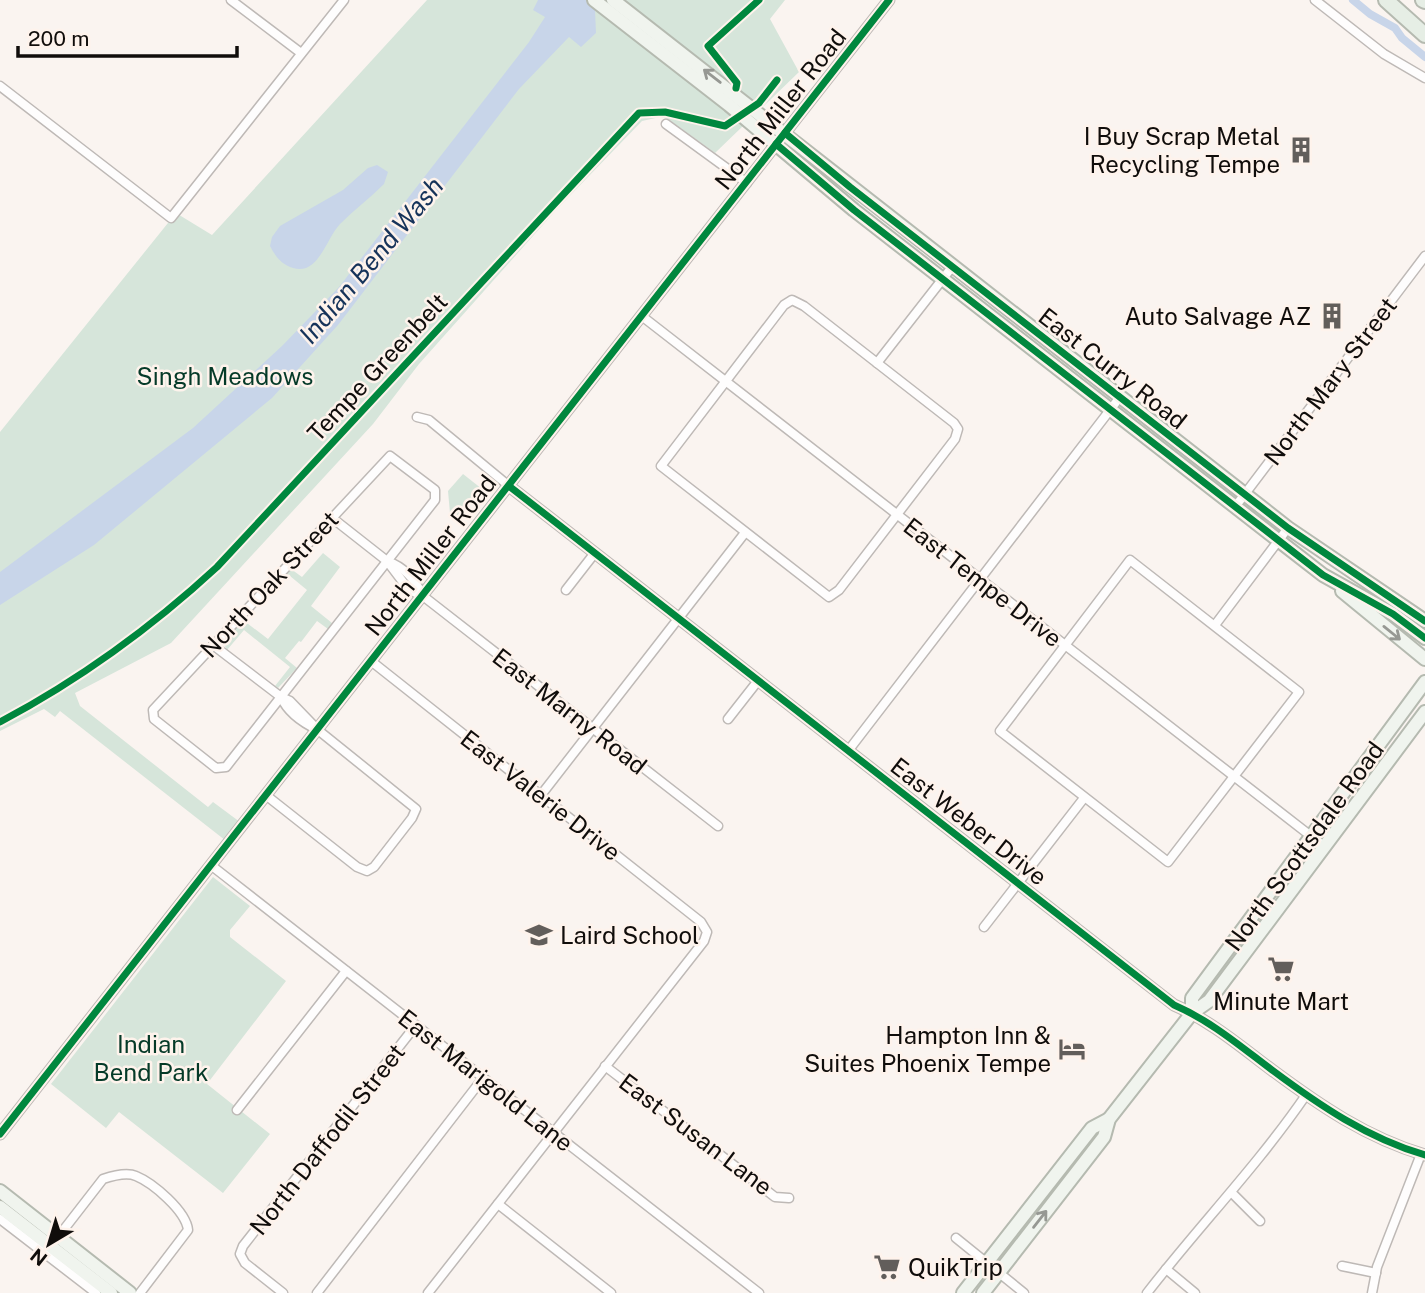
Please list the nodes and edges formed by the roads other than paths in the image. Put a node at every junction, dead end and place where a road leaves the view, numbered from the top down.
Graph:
1 (231, 0) edge
2 (344, 0) edge
3 (594, 0) edge
4 (889, 0) edge
5 (1315, 0) edge
6 (1386, 0) edge
7 (610, 5) edge
8 (1425, 35) edge
9 (301, 54) junction
10 (1425, 78) edge
11 (0, 86) edge
12 (666, 124) dead end
13 (785, 133) junction
14 (776, 144) junction
15 (747, 183) junction
16 (1425, 256) edge
17 (951, 267) junction
18 (942, 279) junction
19 (643, 317) junction
20 (877, 363) junction
21 (725, 381) junction
22 (1120, 397) junction
23 (1111, 409) junction
24 (417, 417) dead end
25 (509, 486) junction
26 (1245, 494) junction
27 (1236, 507) junction
28 (897, 515) junction
29 (331, 517) junction
30 (1288, 528) junction
31 (744, 534) junction
32 (1279, 540) junction
33 (594, 554) junction
34 (387, 561) junction
35 (1323, 575) junction
36 (980, 580) junction
37 (566, 590) dead end
38 (423, 596) junction
39 (678, 620) junction
40 (1425, 621) edge
41 (1215, 625) junction
42 (1425, 638) edge
43 (1063, 644) junction
44 (214, 645) junction
45 (1425, 659) edge
46 (371, 662) junction
47 (757, 682) junction
48 (1425, 682) edge
49 (281, 697) junction
50 (1425, 712) edge
51 (728, 719) dead end
52 (593, 728) junction
53 (318, 730) junction
54 (848, 751) junction
55 (1235, 777) junction
56 (541, 795) junction
57 (267, 796) junction
58 (1084, 798) junction
59 (718, 826) dead end
60 (1312, 837) junction
61 (1325, 847) junction
62 (212, 866) junction
63 (1018, 884) junction
64 (984, 927) dead end
65 (346, 971) junction
66 (1192, 1013) junction
67 (416, 1025) junction
68 (605, 1066) junction
69 (483, 1078) junction
70 (1306, 1095) junction
71 (237, 1110) dead end
72 (1109, 1119) junction
73 (554, 1133) junction
74 (0, 1134) edge
75 (1423, 1154) edge
76 (0, 1191) edge
77 (1233, 1193) junction
78 (789, 1198) dead end
79 (498, 1205) junction
80 (0, 1207) edge
81 (0, 1219) edge
82 (1260, 1221) dead end
83 (58, 1237) junction
84 (956, 1238) dead end
85 (986, 1264) junction
86 (1342, 1266) dead end
87 (1166, 1269) junction
88 (998, 1273) junction
89 (1376, 1273) junction
90 (96, 1293) edge
91 (111, 1293) edge
92 (130, 1293) edge
93 (140, 1293) edge
94 (283, 1293) edge
95 (317, 1293) edge
96 (429, 1293) edge
97 (611, 1293) edge
98 (760, 1293) edge
99 (963, 1293) edge
100 (983, 1293) edge
101 (1024, 1293) edge
102 (1147, 1293) edge
103 (1195, 1293) edge
104 (1373, 1293) edge

1 - 9 street
2 - 9 street
3 - 7 main road, East Curry Road
4 - 13 street, North Miller Road
5 - 10 street
6 - 8 highway
13 -> 7 main road, East Curry Road
7 - 14 main road, East Curry Road
9 - 11 street
12 - 15 street
13 - 14 street, North Miller Road
13 - 17 main road, East Curry Road
14 - 15 street, North Miller Road
14 - 18 main road, East Curry Road
15 - 19 street, North Miller Road
16 - 26 street, North Mary Street
17 - 18 street
17 - 22 main road, East Curry Road
18 - 20 street
18 - 23 main road, East Curry Road
19 - 21 street, East Tempe Drive
19 - 25 street, North Miller Road
20 - 21 street
20 - 28 street
21 - 28 street, East Tempe Drive
21 - 31 street
22 - 23 street
22 - 26 main road, East Curry Road
23 - 27 main road, East Curry Road
23 - 36 street
24 - 25 street, East Weber Drive
25 - 33 street, East Weber Drive
25 - 38 street, North Miller Road
26 - 27 street, North Mary Street
26 - 30 main road, East Curry Road
27 - 32 main road, East Curry Road
28 - 31 street
28 - 36 street, East Tempe Drive
29 - 34 street, East Marny Road
29 - 34 street, North Oak Street
29 - 44 street, North Oak Street
30 - 32 street
30 - 40 main road, East Curry Road
31 - 39 street
32 - 35 main road, East Curry Road
32 - 41 street
33 - 37 street
33 - 39 street, East Weber Drive
34 - 38 street, East Marny Road
34 - 49 street
35 - 42 main road, East Curry Road
35 -> 45 main road
36 - 43 street, East Tempe Drive
36 - 54 street
38 - 46 street, North Miller Road
38 - 52 street, East Marny Road
39 - 47 street, East Weber Drive
39 - 52 street
41 - 43 street
41 - 55 street
43 - 55 street, East Tempe Drive
43 - 58 street
44 - 49 street
44 - 49 street, North Oak Street
46 - 53 street, North Miller Road
46 - 56 street, East Valerie Drive
47 - 51 street
47 - 54 street, East Weber Drive
48 - 60 main road, North Scottsdale Road
49 - 53 street
50 - 61 main road, North Scottsdale Road
52 - 56 street
52 - 59 street, East Marny Road
53 - 57 street, North Miller Road
53 - 57 street
54 - 63 street, East Weber Drive
55 - 58 street
55 - 60 street, East Tempe Drive
56 - 68 street, East Valerie Drive
57 - 62 street, North Miller Road
58 - 63 street
60 - 61 street, East Tempe Drive
60 - 66 main road, North Scottsdale Road
61 - 66 main road, North Scottsdale Road
62 - 65 street, East Marigold Lane
62 - 74 street, North Miller Road
63 - 64 street
63 - 66 street, East Weber Drive
65 - 67 street, East Marigold Lane
65 - 71 street
66 - 70 street, East Weber Drive
66 - 72 main road, North Scottsdale Road
67 - 69 street, East Marigold Lane
67 - 94 street, North Daffodil Street
68 - 73 street
68 - 78 street, East Susan Lane
69 - 73 street, East Marigold Lane
69 - 95 street
70 - 75 street, East Weber Drive
70 - 77 street
72 - 85 main road, North Scottsdale Road
88 -> 72 main road, North Scottsdale Road
73 - 79 street
73 - 98 street, East Marigold Lane
75 - 89 street
76 - 83 main road
77 - 82 street
77 - 87 street
79 - 96 street
79 - 97 street
80 - 91 main road
81 - 90 street
83 - 92 main road
83 - 93 street
84 - 85 street
85 - 88 street
85 - 99 main road, North Scottsdale Road
86 - 89 street
87 - 102 street
87 - 103 street
88 - 100 main road, North Scottsdale Road
88 - 101 street
89 - 104 street

